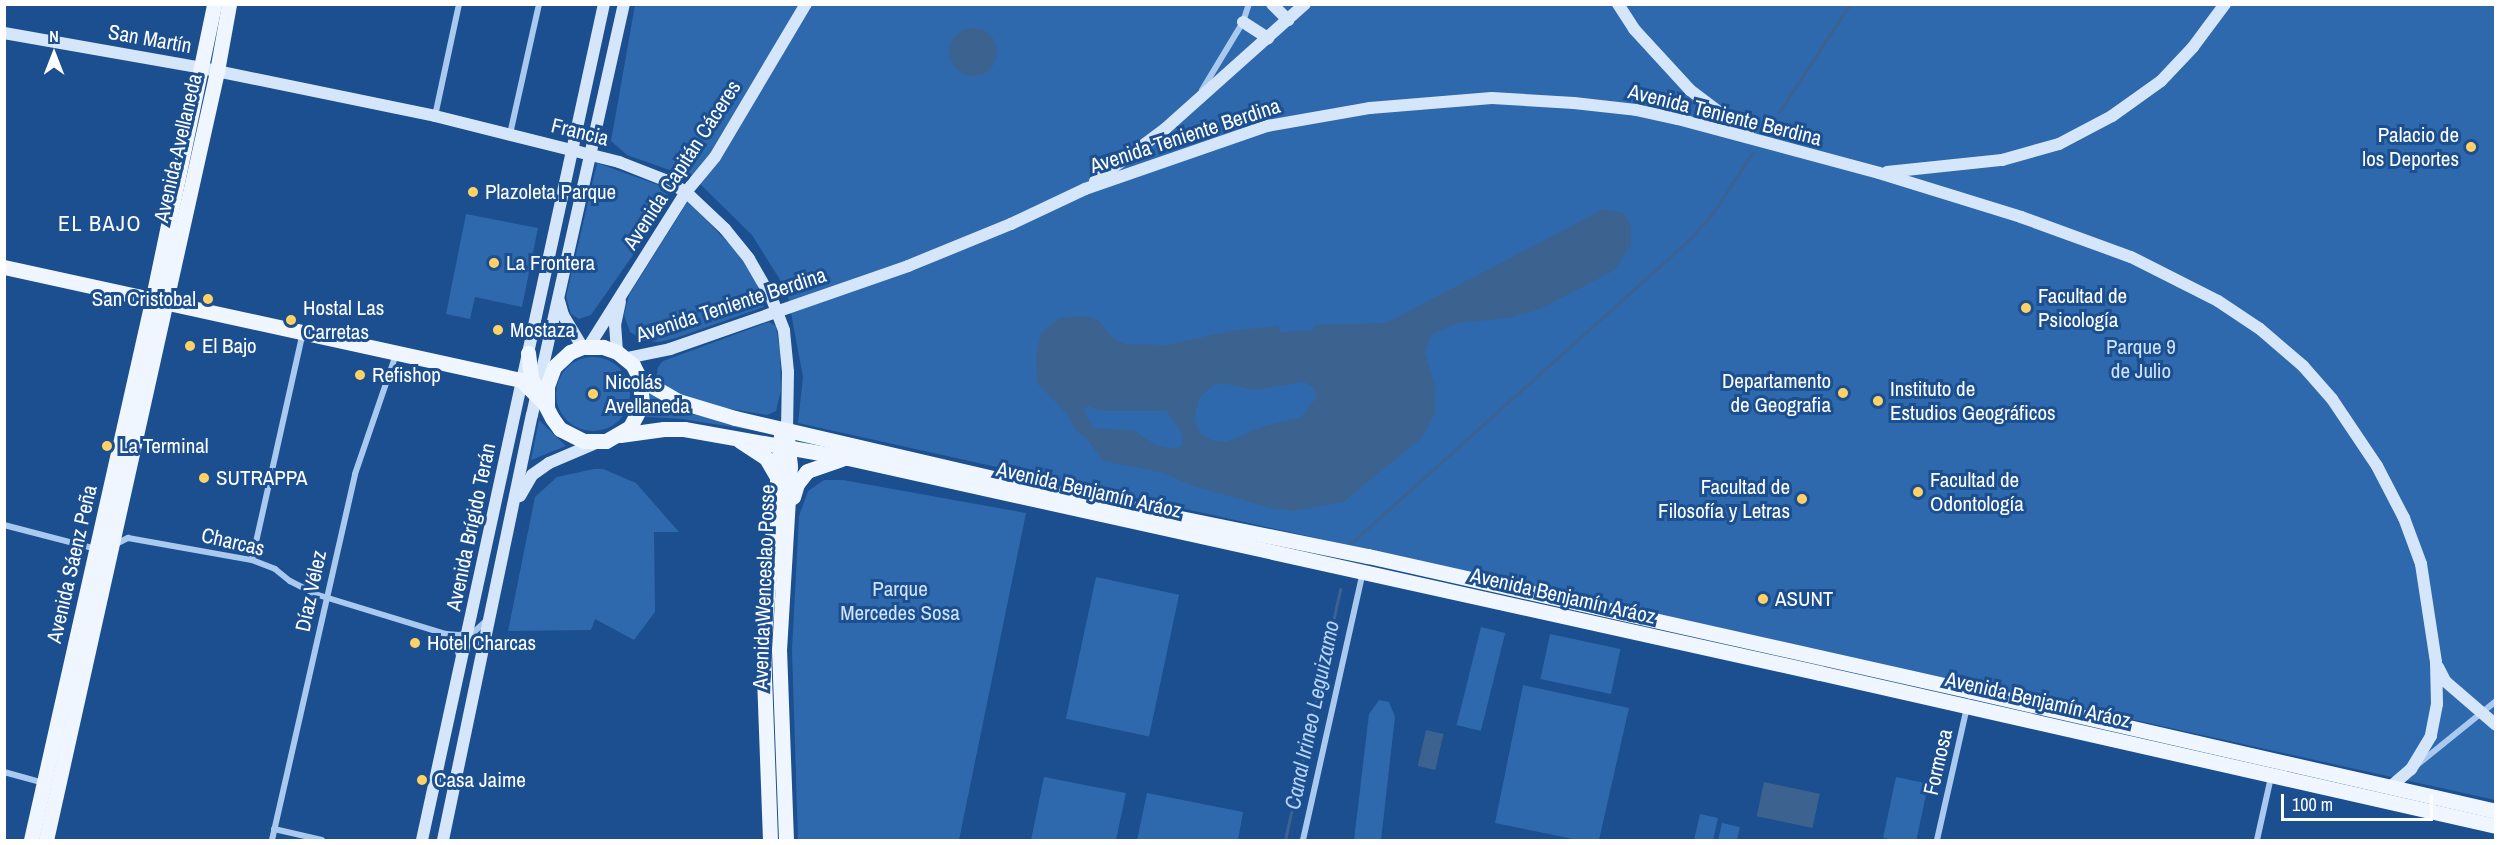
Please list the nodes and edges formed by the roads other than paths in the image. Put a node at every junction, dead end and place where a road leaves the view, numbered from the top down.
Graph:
1 (214, 4) edge
2 (229, 4) edge
3 (459, 4) edge
4 (539, 4) edge
5 (604, 4) edge
6 (624, 4) edge
7 (806, 4) edge
8 (1249, 4) edge
9 (1272, 4) edge
10 (1305, 4) edge
11 (1618, 4) edge
12 (2225, 4) edge
13 (1288, 20) junction
14 (1243, 22) junction
15 (4, 33) edge
16 (1268, 38) junction
17 (210, 70) junction
18 (1193, 105) junction
19 (435, 116) junction
20 (510, 134) junction
21 (1754, 138) junction
22 (572, 149) junction
23 (591, 154) junction
24 (1879, 173) junction
25 (1084, 189) junction
26 (686, 192) junction
27 (4, 267) edge
28 (624, 290) junction
29 (159, 299) junction
30 (558, 300) junction
31 (190, 308) junction
32 (777, 311) junction
33 (159, 331) junction
34 (303, 332) junction
35 (586, 347) junction
36 (663, 351) junction
37 (528, 353) joint
38 (396, 354) junction
39 (622, 355) junction
40 (553, 357) junction
41 (639, 376) junction
42 (533, 388) junction
43 (785, 407) joint
44 (786, 430) junction
45 (620, 435) junction
46 (730, 435) junction
47 (597, 442) junction
48 (784, 445) junction
49 (848, 458) junction
50 (777, 475) junction
51 (788, 511) junction
52 (509, 523) junction
53 (4, 525) edge
54 (103, 548) junction
55 (1368, 556) junction
56 (252, 560) junction
57 (1363, 573) junction
58 (327, 598) junction
59 (491, 613) junction
60 (469, 633) junction
61 (446, 634) junction
62 (2436, 662) junction
63 (461, 666) junction
64 (1971, 690) junction
65 (2496, 701) edge
66 (1967, 706) junction
67 (2481, 714) junction
68 (2496, 725) edge
69 (2411, 769) junction
70 (4, 772) edge
71 (2272, 774) junction
72 (51, 785) junction
73 (2391, 787) junction
74 (2496, 811) edge
75 (2496, 826) edge
76 (274, 829) junction
77 (31, 840) edge
78 (46, 840) edge
79 (272, 840) edge
80 (322, 840) edge
81 (422, 840) edge
82 (443, 840) edge
83 (770, 840) edge
84 (786, 840) edge
85 (1303, 840) edge
86 (1937, 840) edge
87 (2257, 840) edge

1 - 17 main road, Avenida Avellaneda
2 - 17 main road, Avenida Avellaneda
3 - 19 street
4 - 20 street
5 - 22 street
6 - 23 street
7 - 26 street, Avenida Capitán Cáceres
8 - 14 street, Avenida Teniente Berdina
9 - 13 street
10 - 13 street
11 - 21 street
12 - 24 street
13 - 16 street
14 - 16 street
14 - 18 street, Avenida Teniente Berdina
15 - 17 street, San Martín
16 - 18 street
17 - 19 street, Francia
17 - 29 main road, Avenida Avellaneda
18 - 25 street
19 - 20 street, Francia
20 - 22 street, Francia
21 - 24 street, Avenida Teniente Berdina
21 - 25 street, Avenida Teniente Berdina
22 - 23 street, Francia
22 - 37 street
23 - 26 street, Francia
23 - 30 street
24 - 62 street, Avenida Teniente Berdina
25 - 32 street, Avenida Teniente Berdina
26 - 28 street, Avenida Capitán Cáceres
26 - 32 street, Francia
27 - 29 main road
28 - 35 street, Avenida Capitán Cáceres
28 - 39 street
29 - 31 main road
29 - 33 main road, Avenida Sáenz Peña
29 - 54 main road, Avenida Sáenz Peña
30 - 35 street
30 - 40 street
31 - 33 main road
31 - 34 main road
32 - 36 street, Avenida Teniente Berdina
32 - 43 street, Francia
33 - 54 main road, Avenida Sáenz Peña
34 - 38 main road
34 - 56 street
35 - 39 main road
35 - 40 main road
36 - 39 street, Avenida Teniente Berdina
36 - 41 street
37 - 42 main road
38 - 42 main road
38 - 58 street, Díaz Vélez
39 - 41 main road
40 - 42 street
40 - 42 main road
41 - 44 main road, Avenida Benjamín Aráoz
41 - 45 main road
42 - 47 main road
42 - 52 street, Avenida Brígido Terán
42 - 60 street, Avenida Brígido Terán
43 - 44 street, Avenida Wenceslao Posse
44 - 48 main road, Avenida Wenceslao Posse
44 - 55 main road, Avenida Benjamín Aráoz
45 - 46 main road, Avenida Benjamín Aráoz
45 - 47 main road
46 - 48 main road, Avenida Benjamín Aráoz
46 - 50 main road
47 - 52 street
48 - 49 main road, Avenida Benjamín Aráoz
48 - 50 main road
48 - 51 main road, Avenida Wenceslao Posse
49 - 51 main road
49 - 57 main road, Avenida Benjamín Aráoz
50 - 83 main road
51 - 84 main road, Avenida Wenceslao Posse
52 - 59 street, Avenida Brígido Terán
53 - 54 street
54 - 56 street, Charcas
54 - 72 main road, Avenida Sáenz Peña
55 - 57 street
55 - 64 main road, Avenida Benjamín Aráoz
56 - 58 street, Charcas
57 - 66 main road, Avenida Benjamín Aráoz
57 - 85 street
58 - 61 street, Charcas
58 - 76 street, Díaz Vélez
59 - 60 street
59 - 82 street, Avenida Brígido Terán
60 - 61 street, Charcas
60 - 63 street, Avenida Brígido Terán
61 - 63 street
62 - 67 street
62 - 69 street, Avenida Teniente Berdina
63 - 81 street, Avenida Brígido Terán
64 - 66 street, Formosa
64 - 73 main road, Avenida Benjamín Aráoz
65 - 67 street
66 - 71 main road, Avenida Benjamín Aráoz
66 - 86 street, Formosa
67 - 68 street
67 - 69 street
69 - 73 street, Avenida Teniente Berdina
70 - 72 street
71 - 75 main road, Avenida Benjamín Aráoz
71 - 87 street
72 - 77 main road, Avenida Sáenz Peña
72 - 78 main road, Avenida Sáenz Peña
73 - 74 main road, Avenida Benjamín Aráoz
76 - 79 street, Díaz Vélez
76 - 80 street

